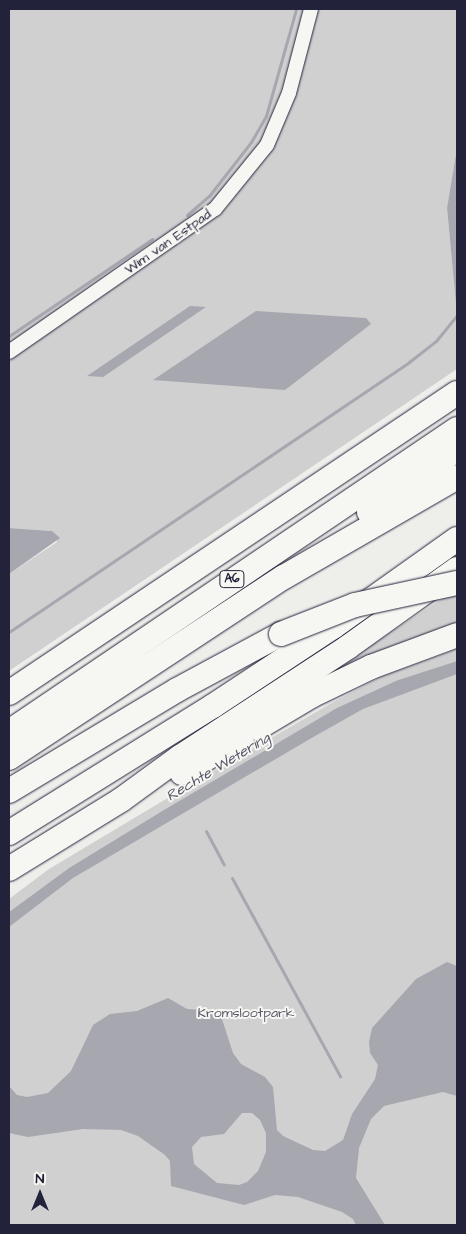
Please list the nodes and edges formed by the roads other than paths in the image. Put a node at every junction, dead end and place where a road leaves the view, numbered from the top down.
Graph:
1 (311, 9) edge
2 (9, 352) edge
3 (457, 393) edge
4 (457, 429) edge
5 (457, 449) edge
6 (457, 477) edge
7 (457, 539) edge
8 (457, 569) edge
9 (284, 576) junction
10 (457, 583) edge
11 (457, 635) edge
12 (9, 693) edge
13 (9, 732) edge
14 (9, 758) edge
15 (9, 791) edge
16 (121, 800) junction
17 (9, 833) edge
18 (9, 869) edge

1 - 2 street, Wim van Estpad
3 - 12 highway, A6
4 - 13 highway, A6
5 - 9 highway, A6
6 - 9 highway, A6
7 - 17 highway
8 - 16 highway
9 - 14 highway, A6
10 - 15 highway, bridge
11 - 16 highway
16 - 18 highway

